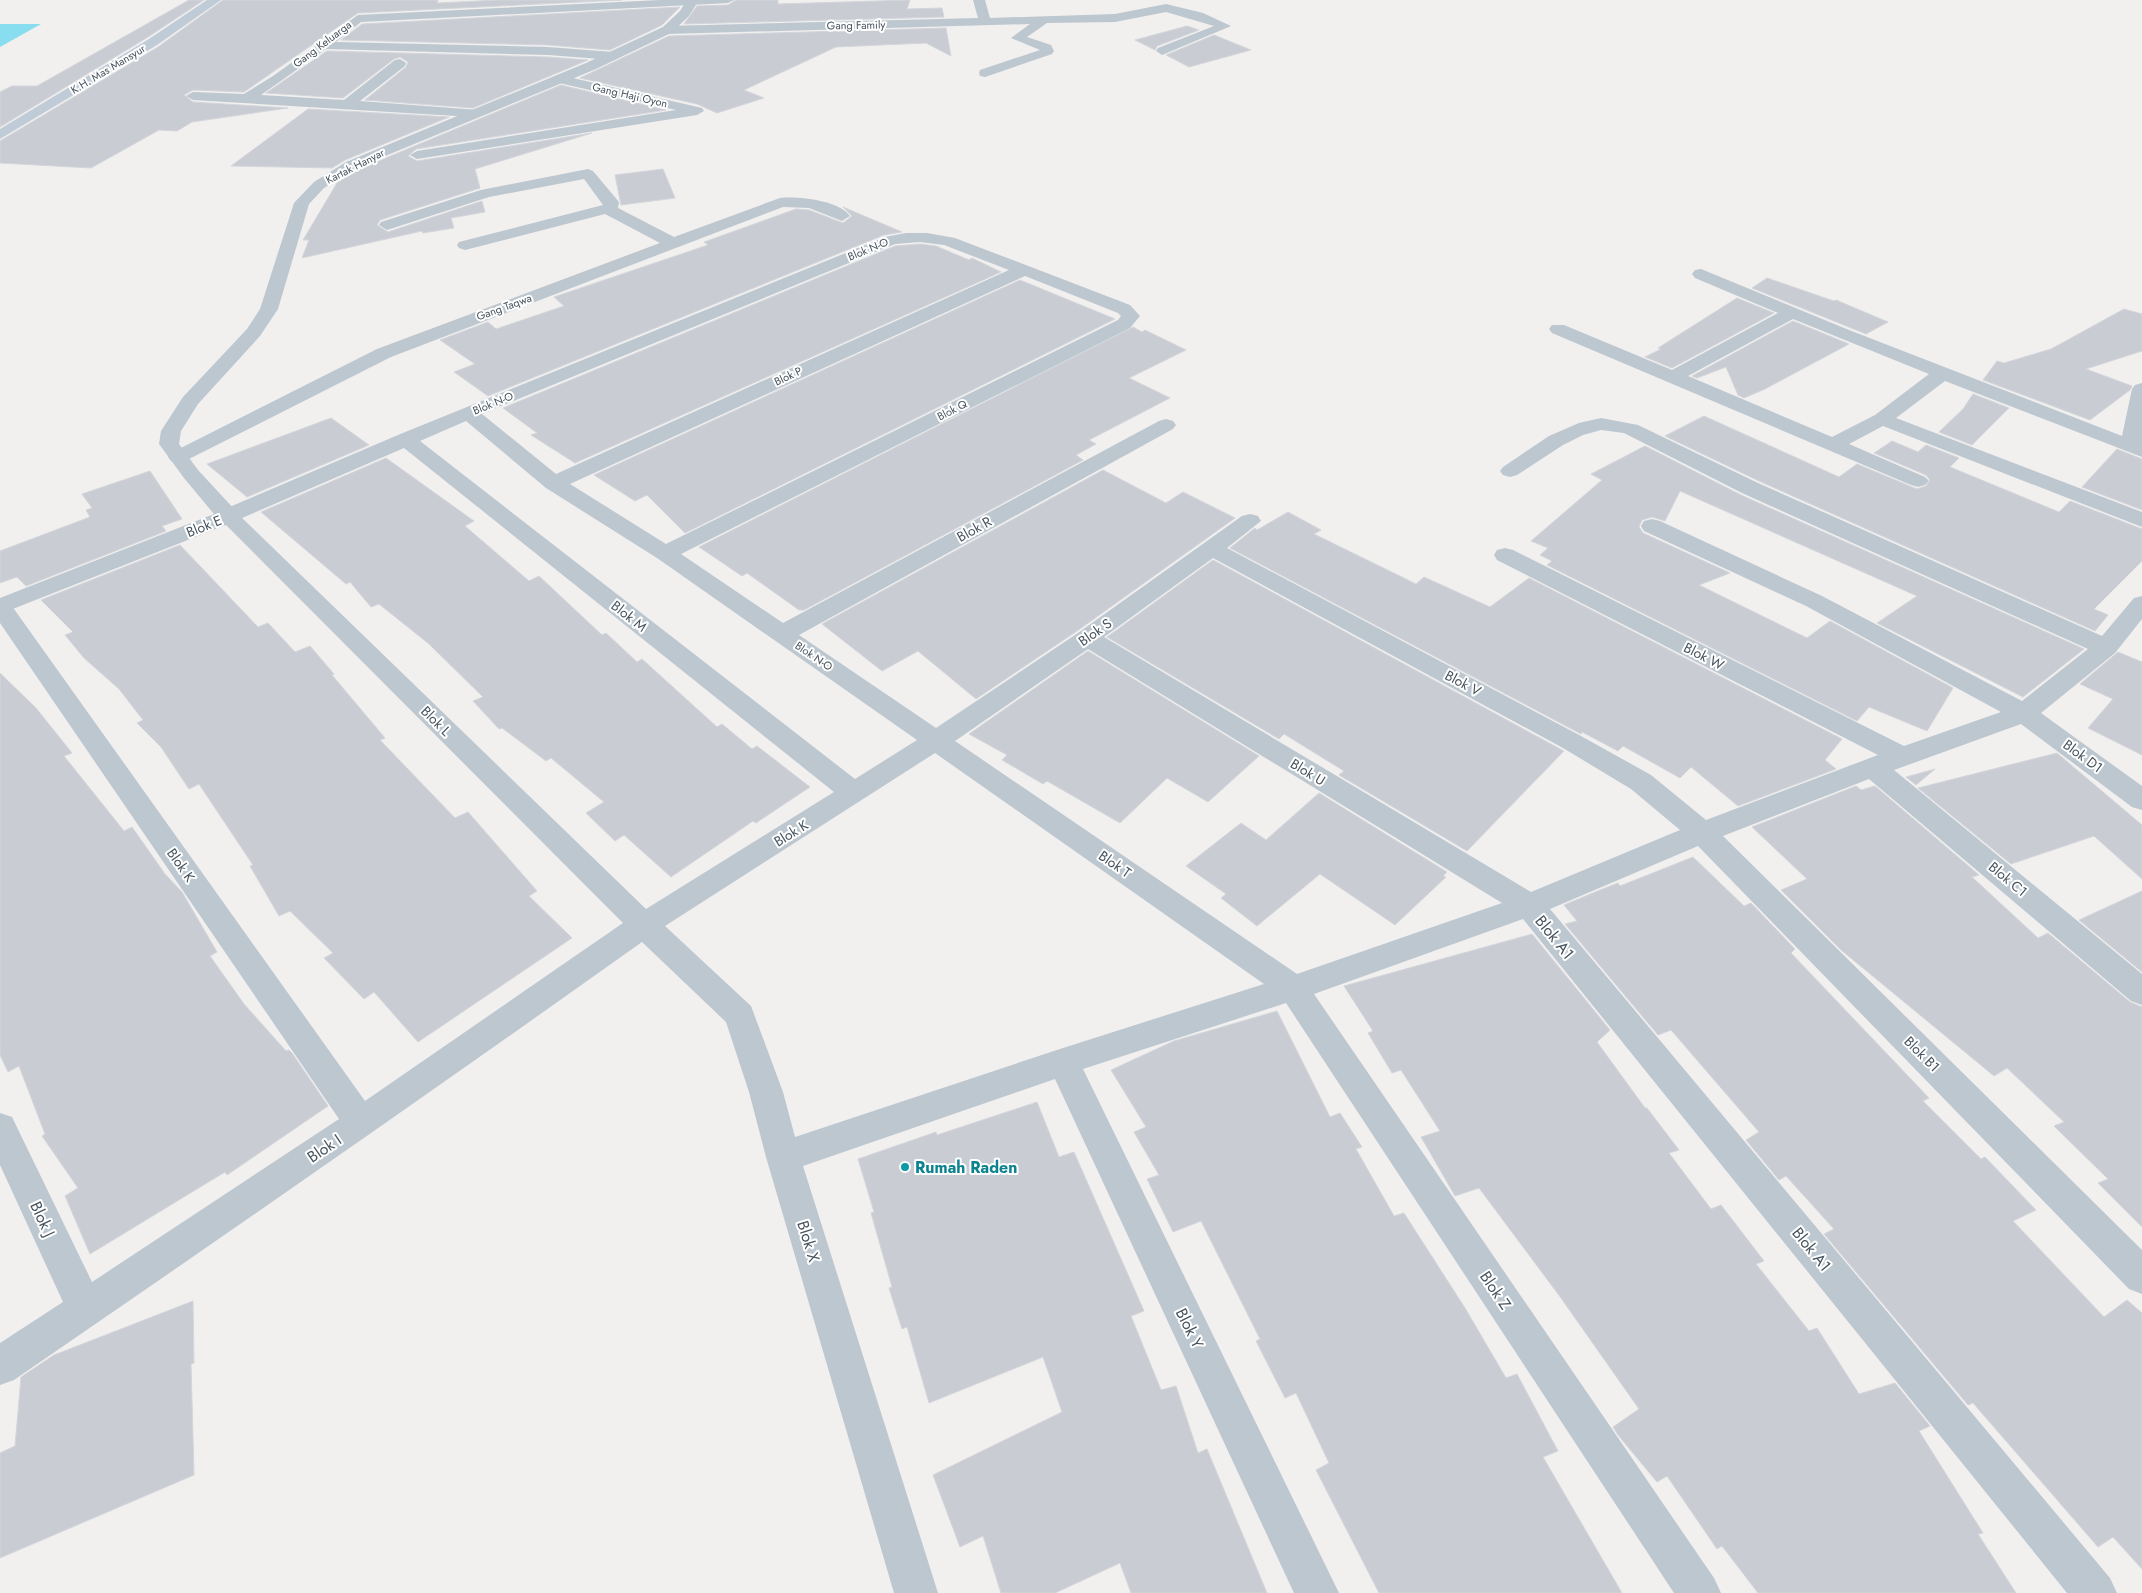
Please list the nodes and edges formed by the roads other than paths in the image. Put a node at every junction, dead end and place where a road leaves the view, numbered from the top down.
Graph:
1 (215, 0) edge
2 (728, 0) edge
3 (979, 0) edge
4 (692, 1) edge
5 (1044, 20) junction
6 (985, 22) junction
7 (667, 30) junction
8 (322, 45) junction
9 (1162, 51) dead end
10 (613, 56) junction
11 (400, 63) dead end
12 (985, 73) dead end
13 (560, 79) junction
14 (192, 96) dead end
15 (247, 98) junction
16 (348, 104) junction
17 (473, 112) junction
18 (0, 135) edge
19 (417, 155) dead end
20 (609, 208) junction
21 (842, 216) dead end
22 (387, 225) dead end
23 (674, 244) junction
24 (466, 245) dead end
25 (1023, 271) junction
26 (1701, 274) dead end
27 (1792, 314) junction
28 (1558, 329) dead end
29 (1942, 374) junction
30 (1673, 377) junction
31 (2142, 389) edge
32 (462, 416) junction
33 (1882, 419) junction
34 (1166, 425) dead end
35 (415, 435) junction
36 (1833, 445) junction
37 (2136, 448) edge
38 (178, 457) junction
39 (1510, 471) dead end
40 (1918, 481) dead end
41 (554, 483) junction
42 (228, 516) junction
43 (2142, 520) edge
44 (1250, 521) dead end
45 (1652, 526) dead end
46 (1213, 549) junction
47 (665, 553) junction
48 (1505, 555) dead end
49 (2142, 603) edge
50 (0, 607) edge
51 (782, 634) junction
52 (1087, 638) junction
53 (2106, 647) junction
54 (2024, 713) junction
55 (927, 745) junction
56 (1903, 757) junction
57 (1874, 767) junction
58 (864, 787) junction
59 (2142, 800) edge
60 (1702, 833) junction
61 (1530, 906) junction
62 (644, 925) junction
63 (1293, 988) junction
64 (2142, 992) edge
65 (1063, 1062) junction
66 (361, 1123) junction
67 (0, 1128) edge
68 (783, 1157) junction
69 (2142, 1276) edge
70 (86, 1310) junction
71 (0, 1366) edge
72 (916, 1593) edge
73 (1317, 1593) edge
74 (1699, 1593) edge
75 (2095, 1593) edge

1 - 18 main road, K.H. Mas Mansyur
2 - 4 street, Gang Keluarga
3 - 6 street
4 - 7 street, Kartak Hanyar
4 - 8 street, Gang Keluarga
5 - 6 street, Gang Family
5 - 9 street, Gang Family
5 - 12 street
6 - 7 street, Gang Family
7 - 10 street, Kartak Hanyar
8 - 10 street
8 - 15 street, Gang Keluarga
10 - 13 street, Kartak Hanyar
11 - 16 street
13 - 17 street, Kartak Hanyar
13 - 19 street, Gang Haji Oyon
14 - 15 street
15 - 16 street
16 - 17 street
17 - 38 street, Kartak Hanyar
20 - 22 street
20 - 23 street
20 - 24 street
21 - 23 street, Gang Taqwa
23 - 38 street, Gang Taqwa
25 - 32 street, Blok N-O
25 - 41 street, Blok P
25 - 47 street, Blok Q
26 - 27 street
27 - 29 street
27 - 30 street
28 - 30 street
29 - 33 street
29 - 37 street
30 - 36 street
31 - 37 street
32 - 35 street, Blok E
32 - 41 street, Blok N-O
33 - 36 street
33 - 43 street
34 - 51 street, Blok R
35 - 42 street, Blok E
35 - 58 street, Blok M
36 - 40 street
38 - 42 street, Kartak Hanyar
39 - 53 street
41 - 47 street, Blok N-O
42 - 50 street, Blok E
42 - 62 street, Blok L
44 - 46 street, Blok S
45 - 54 street, Blok D1
46 - 52 street, Blok S
46 - 60 street, Blok V
47 - 51 street, Blok N-O
48 - 56 street, Blok W
49 - 53 street
50 - 66 street, Blok K
51 - 55 street, Blok N-O
52 - 55 street, Blok S
52 - 61 street, Blok U
53 - 54 street
54 - 56 street
54 - 59 street, Blok D1
55 - 58 street, Blok K
55 - 63 street, Blok T
56 - 57 street
57 - 60 street
57 - 64 street, Blok C1
58 - 62 street, Blok K
60 - 61 street
60 - 69 street, Blok B1
61 - 63 street
61 - 75 street, Blok A1
62 - 66 street, Blok I
62 - 68 street, Blok X
63 - 65 street
63 - 74 street, Blok Z
65 - 68 street
65 - 73 street, Blok Y
66 - 70 street, Blok I
67 - 70 street, Blok J
68 - 72 street, Blok X
70 - 71 street, Blok I

